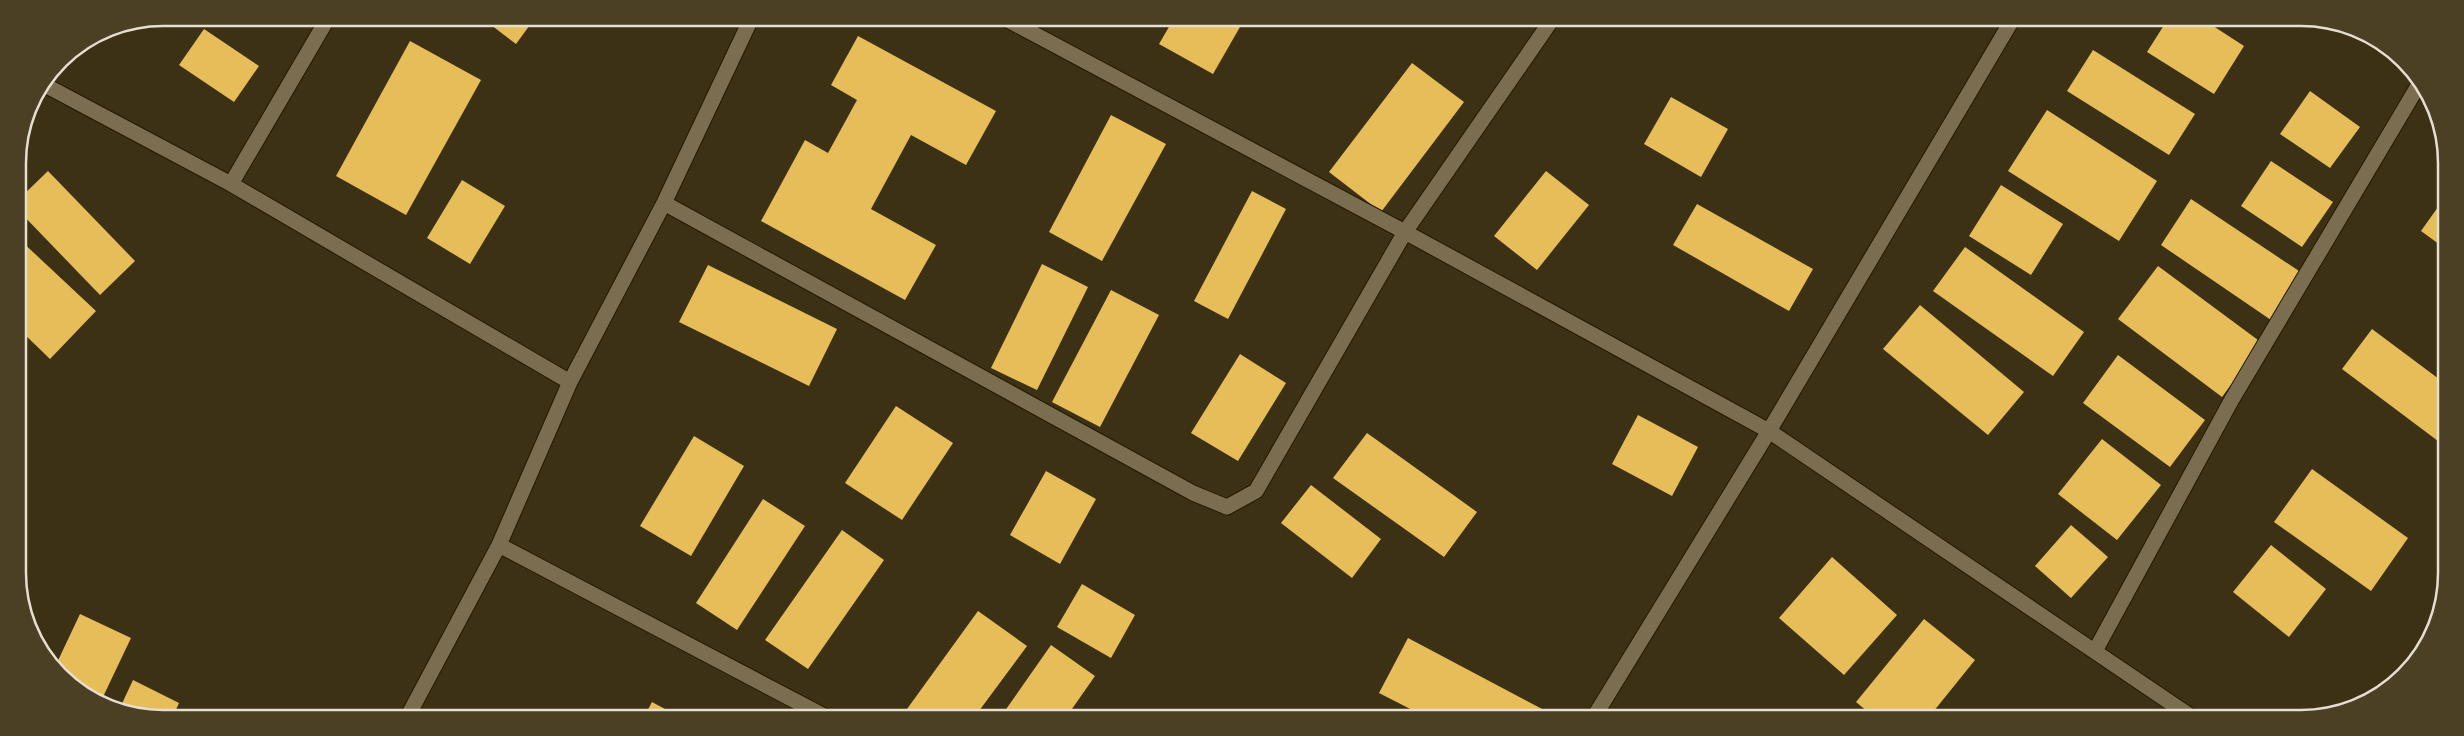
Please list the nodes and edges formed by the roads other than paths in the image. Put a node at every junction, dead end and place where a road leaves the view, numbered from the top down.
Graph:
1 (1547, 26) edge
2 (2009, 26) edge
3 (323, 27) edge
4 (747, 27) edge
5 (1020, 27) edge
6 (49, 87) edge
7 (2416, 90) edge
8 (232, 184) junction
9 (664, 203) junction
10 (1404, 232) junction
11 (570, 382) junction
12 (1769, 431) junction
13 (499, 544) junction
14 (2095, 651) junction
15 (1599, 709) edge
16 (2180, 709) edge
17 (411, 710) edge
18 (812, 710) edge

1 - 10 street
2 - 12 street
3 - 8 street
4 - 9 street
5 - 10 street
6 - 8 street
7 - 14 street
8 - 11 street
9 - 10 street
9 - 11 street
10 - 12 street
11 - 13 street
12 - 14 street
12 - 15 street
13 - 17 street
13 - 18 street
14 - 16 street

